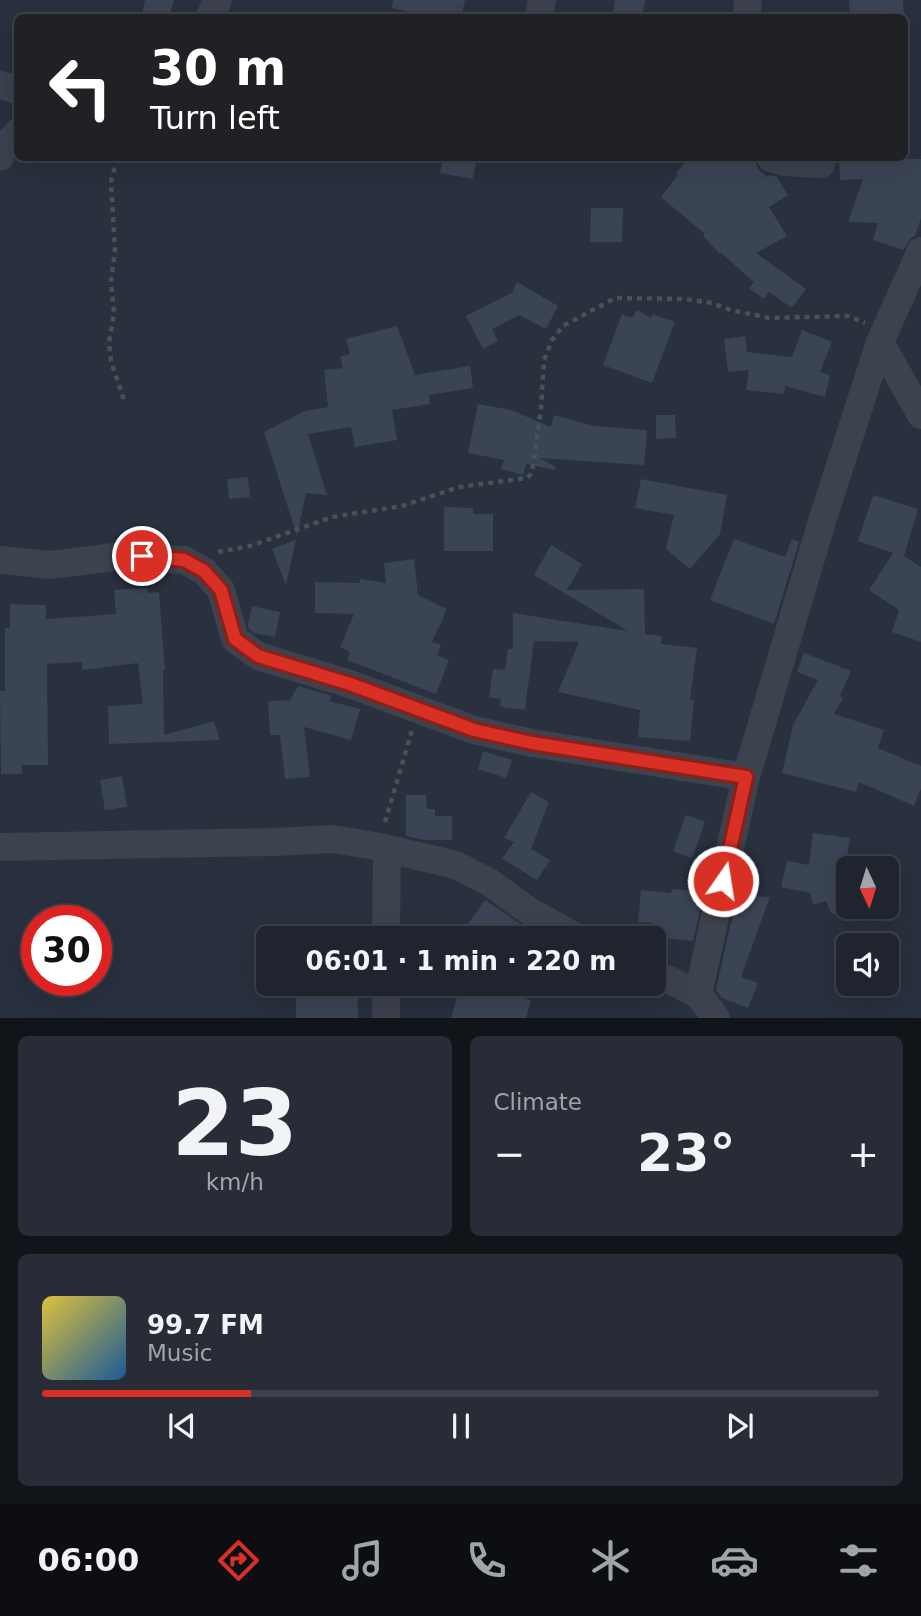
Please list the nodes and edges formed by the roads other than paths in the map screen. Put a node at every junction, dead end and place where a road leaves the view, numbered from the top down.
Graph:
1 (14, 136) edge
2 (0, 157) edge
3 (781, 161) edge
4 (821, 164) dead end
5 (921, 251) edge
6 (883, 336) junction
7 (921, 415) edge
8 (0, 560) edge
9 (746, 777) junction
10 (0, 847) edge
11 (381, 847) junction
12 (385, 926) edge
13 (556, 926) edge
14 (666, 978) edge
15 (698, 994) junction
16 (386, 996) edge
17 (386, 1017) edge
18 (716, 1017) edge

1 - 2 street
3 - 4 street
5 - 6 street
6 - 7 street
6 - 9 street
8 - 9 street
9 - 15 street
10 - 11 street
11 - 12 street
11 - 13 street
14 - 15 street
15 - 18 street
16 - 17 street

